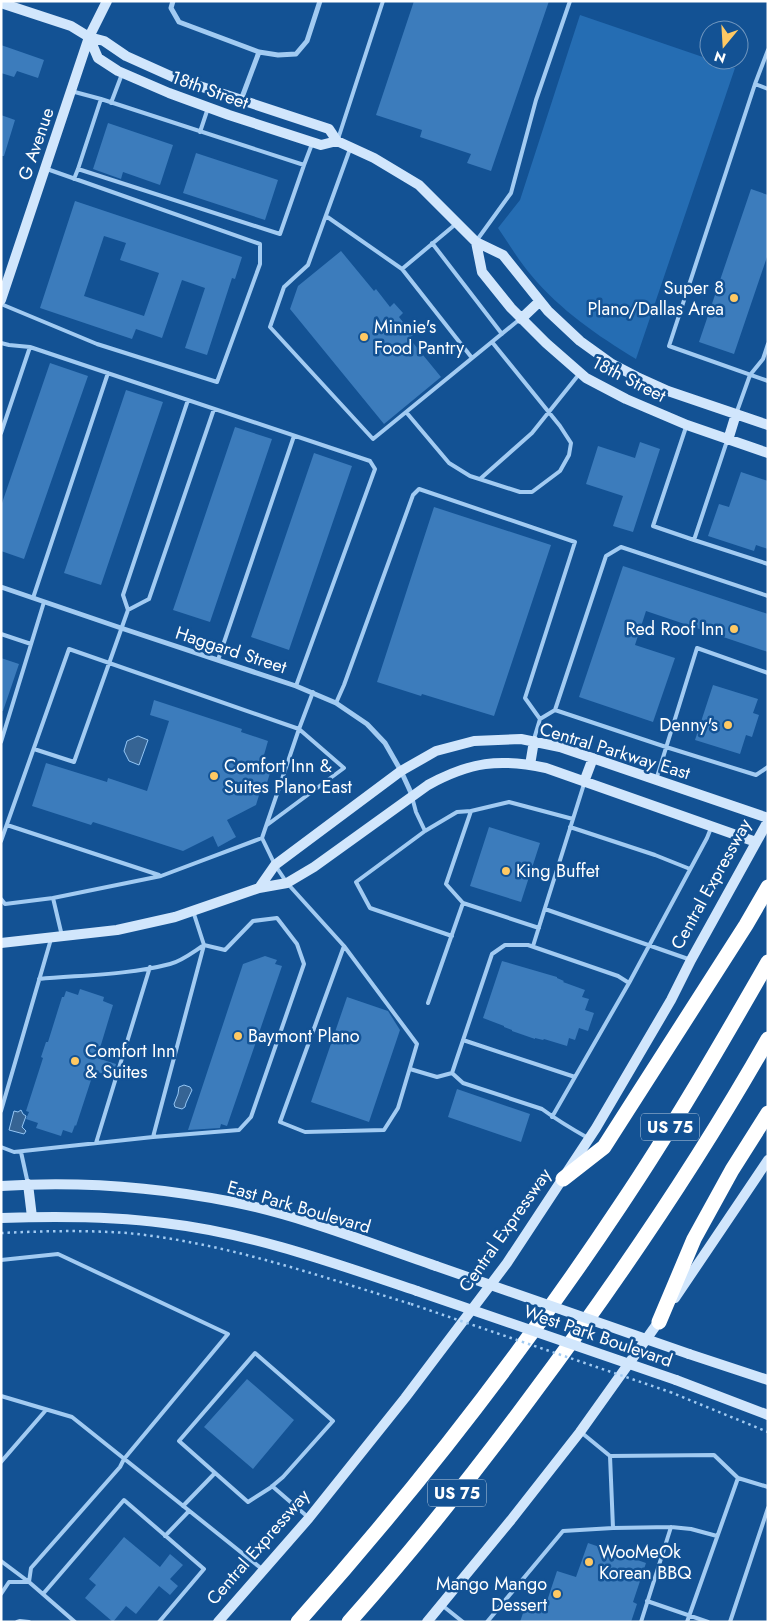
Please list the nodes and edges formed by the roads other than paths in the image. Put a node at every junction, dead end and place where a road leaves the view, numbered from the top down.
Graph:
1 (107, 1) edge
2 (174, 1) edge
3 (320, 1) edge
4 (384, 1) edge
5 (570, 1) edge
6 (1, 3) edge
7 (89, 37) junction
8 (768, 50) edge
9 (259, 52) junction
10 (123, 73) junction
11 (755, 84) junction
12 (768, 89) edge
13 (71, 91) junction
14 (100, 99) junction
15 (241, 100) junction
16 (111, 102) junction
17 (208, 108) junction
18 (200, 132) junction
19 (337, 141) junction
20 (312, 142) junction
21 (351, 147) junction
22 (304, 165) junction
23 (44, 168) junction
24 (78, 168) junction
25 (74, 179) junction
26 (326, 216) junction
27 (457, 223) junction
28 (476, 242) junction
29 (432, 243) junction
30 (402, 269) junction
31 (1, 300) edge
32 (540, 301) junction
33 (1, 304) edge
34 (521, 319) junction
35 (502, 334) junction
36 (492, 342) junction
37 (1, 343) edge
38 (768, 344) edge
39 (30, 347) junction
40 (472, 358) junction
41 (108, 373) junction
42 (580, 373) junction
43 (750, 375) junction
44 (768, 381) edge
45 (188, 400) junction
46 (214, 409) junction
47 (406, 412) junction
48 (550, 413) junction
49 (736, 414) junction
50 (687, 425) junction
51 (768, 425) edge
52 (1, 433) edge
53 (294, 436) junction
54 (728, 440) junction
55 (768, 453) edge
56 (480, 479) junction
57 (694, 540) junction
58 (768, 564) edge
59 (1, 587) edge
60 (768, 596) edge
61 (33, 598) junction
62 (44, 602) junction
63 (128, 610) junction
64 (121, 628) junction
65 (1, 634) edge
66 (31, 644) junction
67 (218, 660) junction
68 (108, 663) junction
69 (768, 673) edge
70 (296, 686) junction
71 (313, 692) junction
72 (336, 703) junction
73 (555, 710) junction
74 (540, 719) junction
75 (300, 729) junction
76 (534, 741) junction
77 (1, 742) edge
78 (666, 747) junction
79 (34, 749) junction
80 (593, 758) junction
81 (530, 765) junction
82 (768, 767) edge
83 (401, 771) junction
84 (656, 780) junction
85 (584, 782) junction
86 (412, 795) junction
87 (471, 811) junction
88 (768, 819) edge
89 (573, 820) junction
90 (7, 825) junction
91 (267, 825) junction
92 (711, 826) junction
93 (570, 827) junction
94 (426, 831) junction
95 (262, 838) junction
96 (1, 841) edge
97 (756, 842) junction
98 (275, 865) junction
99 (690, 869) junction
100 (161, 876) junction
101 (287, 883) junction
102 (768, 887) edge
103 (259, 888) junction
104 (53, 898) junction
105 (1, 899) edge
106 (463, 903) junction
107 (544, 909) junction
108 (194, 911) junction
109 (538, 928) junction
110 (452, 936) junction
111 (56, 937) junction
112 (1, 943) edge
113 (649, 944) junction
114 (204, 945) junction
115 (344, 946) junction
116 (533, 946) junction
117 (691, 960) junction
118 (768, 962) edge
119 (150, 968) junction
120 (39, 979) junction
121 (629, 983) junction
122 (428, 1003) dead end
123 (768, 1039) edge
124 (463, 1040) junction
125 (410, 1069) junction
126 (452, 1073) junction
127 (575, 1077) junction
128 (1, 1110) edge
129 (768, 1113) edge
130 (552, 1117) junction
131 (153, 1137) junction
132 (590, 1139) junction
133 (96, 1143) junction
134 (1, 1147) edge
135 (21, 1152) junction
136 (768, 1160) edge
137 (563, 1179) junction
138 (28, 1184) junction
139 (1, 1186) edge
140 (32, 1217) junction
141 (1, 1218) edge
142 (1, 1260) edge
143 (436, 1266) joint
144 (658, 1322) junction
145 (768, 1380) edge
146 (1, 1396) edge
147 (46, 1410) junction
148 (768, 1415) edge
149 (580, 1432) junction
150 (610, 1456) junction
151 (124, 1459) junction
152 (1, 1462) edge
153 (215, 1473) junction
154 (738, 1478) junction
155 (272, 1486) junction
156 (768, 1487) edge
157 (183, 1506) junction
158 (768, 1508) edge
159 (190, 1511) junction
160 (309, 1518) junction
161 (671, 1527) junction
162 (613, 1528) junction
163 (165, 1536) junction
164 (717, 1536) junction
165 (1, 1561) edge
166 (264, 1570) junction
167 (29, 1582) junction
168 (1, 1594) edge
169 (43, 1594) junction
170 (647, 1601) junction
171 (442, 1605) junction
172 (690, 1616) junction
173 (29, 1621) edge
174 (17, 1622) edge
175 (75, 1622) edge
176 (159, 1622) edge
177 (218, 1622) edge
178 (298, 1622) edge
179 (350, 1622) edge
180 (427, 1622) edge
181 (463, 1622) edge
182 (487, 1622) edge
183 (641, 1622) edge
184 (688, 1622) edge
185 (708, 1622) edge
186 (730, 1622) edge

1 - 7 street, G Avenue
2 - 9 street
3 - 9 street
4 - 19 lane
5 - 28 lane
6 - 7 street, 18th Street
7 - 10 street, 18th Street
7 - 13 street, G Avenue
7 - 15 street, 18th Street
8 - 11 lane
9 - 15 street
10 - 16 lane
10 - 17 street, 18th Street
11 - 12 lane
11 - 43 lane
13 - 14 lane
13 - 23 street, G Avenue
14 - 16 lane
14 - 24 lane
15 - 19 street, 18th Street
16 - 18 lane
17 - 18 lane
17 - 20 street, 18th Street
18 - 22 lane
19 - 20 street, 18th Street
19 - 21 street, 18th Street
20 - 22 lane
21 - 26 lane
21 - 27 street, 18th Street
22 - 24 lane
23 - 25 lane
23 - 31 street, G Avenue
24 - 25 lane
25 - 33 lane
26 - 30 lane
26 - 47 lane
27 - 28 street, 18th Street
27 - 29 lane
28 - 32 street, 18th Street
28 - 34 street, 18th Street
29 - 30 lane
29 - 35 lane
30 - 40 lane
32 - 34 street
32 - 49 street, 18th Street
34 - 35 lane
34 - 42 street, 18th Street
35 - 36 lane
36 - 40 lane
36 - 48 lane
37 - 39 lane
38 - 43 lane
39 - 41 lane
39 - 52 lane
40 - 47 lane
41 - 45 lane
41 - 61 lane
42 - 48 lane
42 - 50 street, 18th Street
43 - 44 lane
43 - 49 lane
45 - 46 lane
45 - 63 lane
46 - 53 lane
46 - 63 lane
47 - 56 lane
48 - 56 lane
48 - 56 lane
49 - 51 street, 18th Street
49 - 54 street
50 - 54 street, 18th Street
50 - 57 lane
53 - 67 lane
53 - 70 lane
54 - 55 street, 18th Street
54 - 57 lane
57 - 58 lane
59 - 61 street, Haggard Street
60 - 73 lane
61 - 62 street, Haggard Street
62 - 64 street, Haggard Street
62 - 66 lane
63 - 64 lane
64 - 67 street, Haggard Street
64 - 68 lane
65 - 66 lane
66 - 77 lane
67 - 70 street, Haggard Street
68 - 75 lane
68 - 79 lane
68 - 79 lane
69 - 78 lane
70 - 71 street, Haggard Street
71 - 72 street, Haggard Street
71 - 75 lane
72 - 74 lane
72 - 83 street, Haggard Street
73 - 74 lane
73 - 78 lane
74 - 76 lane
75 - 91 lane
75 - 91 lane
76 - 80 street, Central Parkway East
76 - 81 street
76 - 83 street, Central Parkway East
78 - 82 lane
78 - 84 lane
79 - 90 lane
80 - 84 street, Central Parkway East
80 - 85 street
81 - 85 street, Central Parkway East
81 - 86 street, Central Parkway East
83 - 86 street, Haggard Street
83 - 98 street, Central Parkway East
84 - 88 street, Central Parkway East
85 - 89 lane
85 - 92 street, Central Parkway East
86 - 94 lane
86 - 101 street, Central Parkway East
87 - 89 lane
87 - 94 lane
87 - 106 lane
88 - 97 street, Central Expressway
89 - 93 lane
90 - 96 lane
90 - 100 lane
91 - 95 lane
92 - 97 street, Central Parkway East
92 - 99 lane
93 - 99 lane
93 - 107 lane
94 - 110 lane
95 - 98 lane
95 - 100 lane
97 - 117 street, Central Expressway
98 - 101 lane
98 - 103 street, Central Parkway East
99 - 113 lane
100 - 104 lane
101 - 103 street, Central Parkway East
101 - 115 lane
102 - 137 highway
103 - 108 street, Central Parkway East
104 - 105 lane
104 - 111 lane
106 - 109 lane
106 - 110 lane
107 - 109 lane
107 - 113 lane
108 - 111 street, Central Parkway East
108 - 114 lane
109 - 116 lane
110 - 122 lane
111 - 112 street, Central Parkway East
111 - 120 lane
113 - 117 lane
113 - 121 lane
114 - 119 lane
114 - 131 lane
114 - 131 lane
115 - 125 lane
115 - 125 lane
116 - 121 lane
116 - 124 lane
117 - 132 street, Central Expressway
118 - 178 highway, US 75
119 - 120 lane
119 - 133 lane
120 - 128 lane
121 - 127 lane
123 - 179 highway, US 75
124 - 126 lane
124 - 127 lane
125 - 126 lane
126 - 130 lane
127 - 130 lane
129 - 144 highway
130 - 132 lane
131 - 133 lane
132 - 137 street, Central Expressway
133 - 135 lane
134 - 135 lane
135 - 138 lane
136 - 144 street
137 - 160 street, Central Expressway
138 - 139 street, East Park Boulevard
138 - 140 street
138 - 143 street, East Park Boulevard
140 - 141 street
140 - 148 street, West Park Boulevard, bridge
142 - 151 lane
143 - 145 street, West Park Boulevard, bridge
144 - 149 street
146 - 147 lane
147 - 151 lane
147 - 152 lane
149 - 150 lane
149 - 171 street
150 - 154 lane
150 - 162 lane
151 - 157 lane
151 - 167 lane
153 - 155 lane
153 - 155 lane
153 - 157 lane
154 - 156 lane
154 - 164 lane
155 - 160 lane
157 - 159 lane
158 - 186 lane
159 - 163 lane
159 - 166 lane
160 - 166 street, Central Expressway
161 - 162 lane
161 - 164 lane
161 - 170 lane
162 - 182 lane
163 - 169 lane
163 - 176 lane
164 - 172 lane
165 - 167 lane
166 - 177 street, Central Expressway
167 - 168 lane
167 - 169 lane
169 - 175 lane
170 - 172 lane
170 - 183 lane
171 - 180 street
171 - 181 lane
172 - 184 lane
172 - 185 lane
173 - 174 lane

